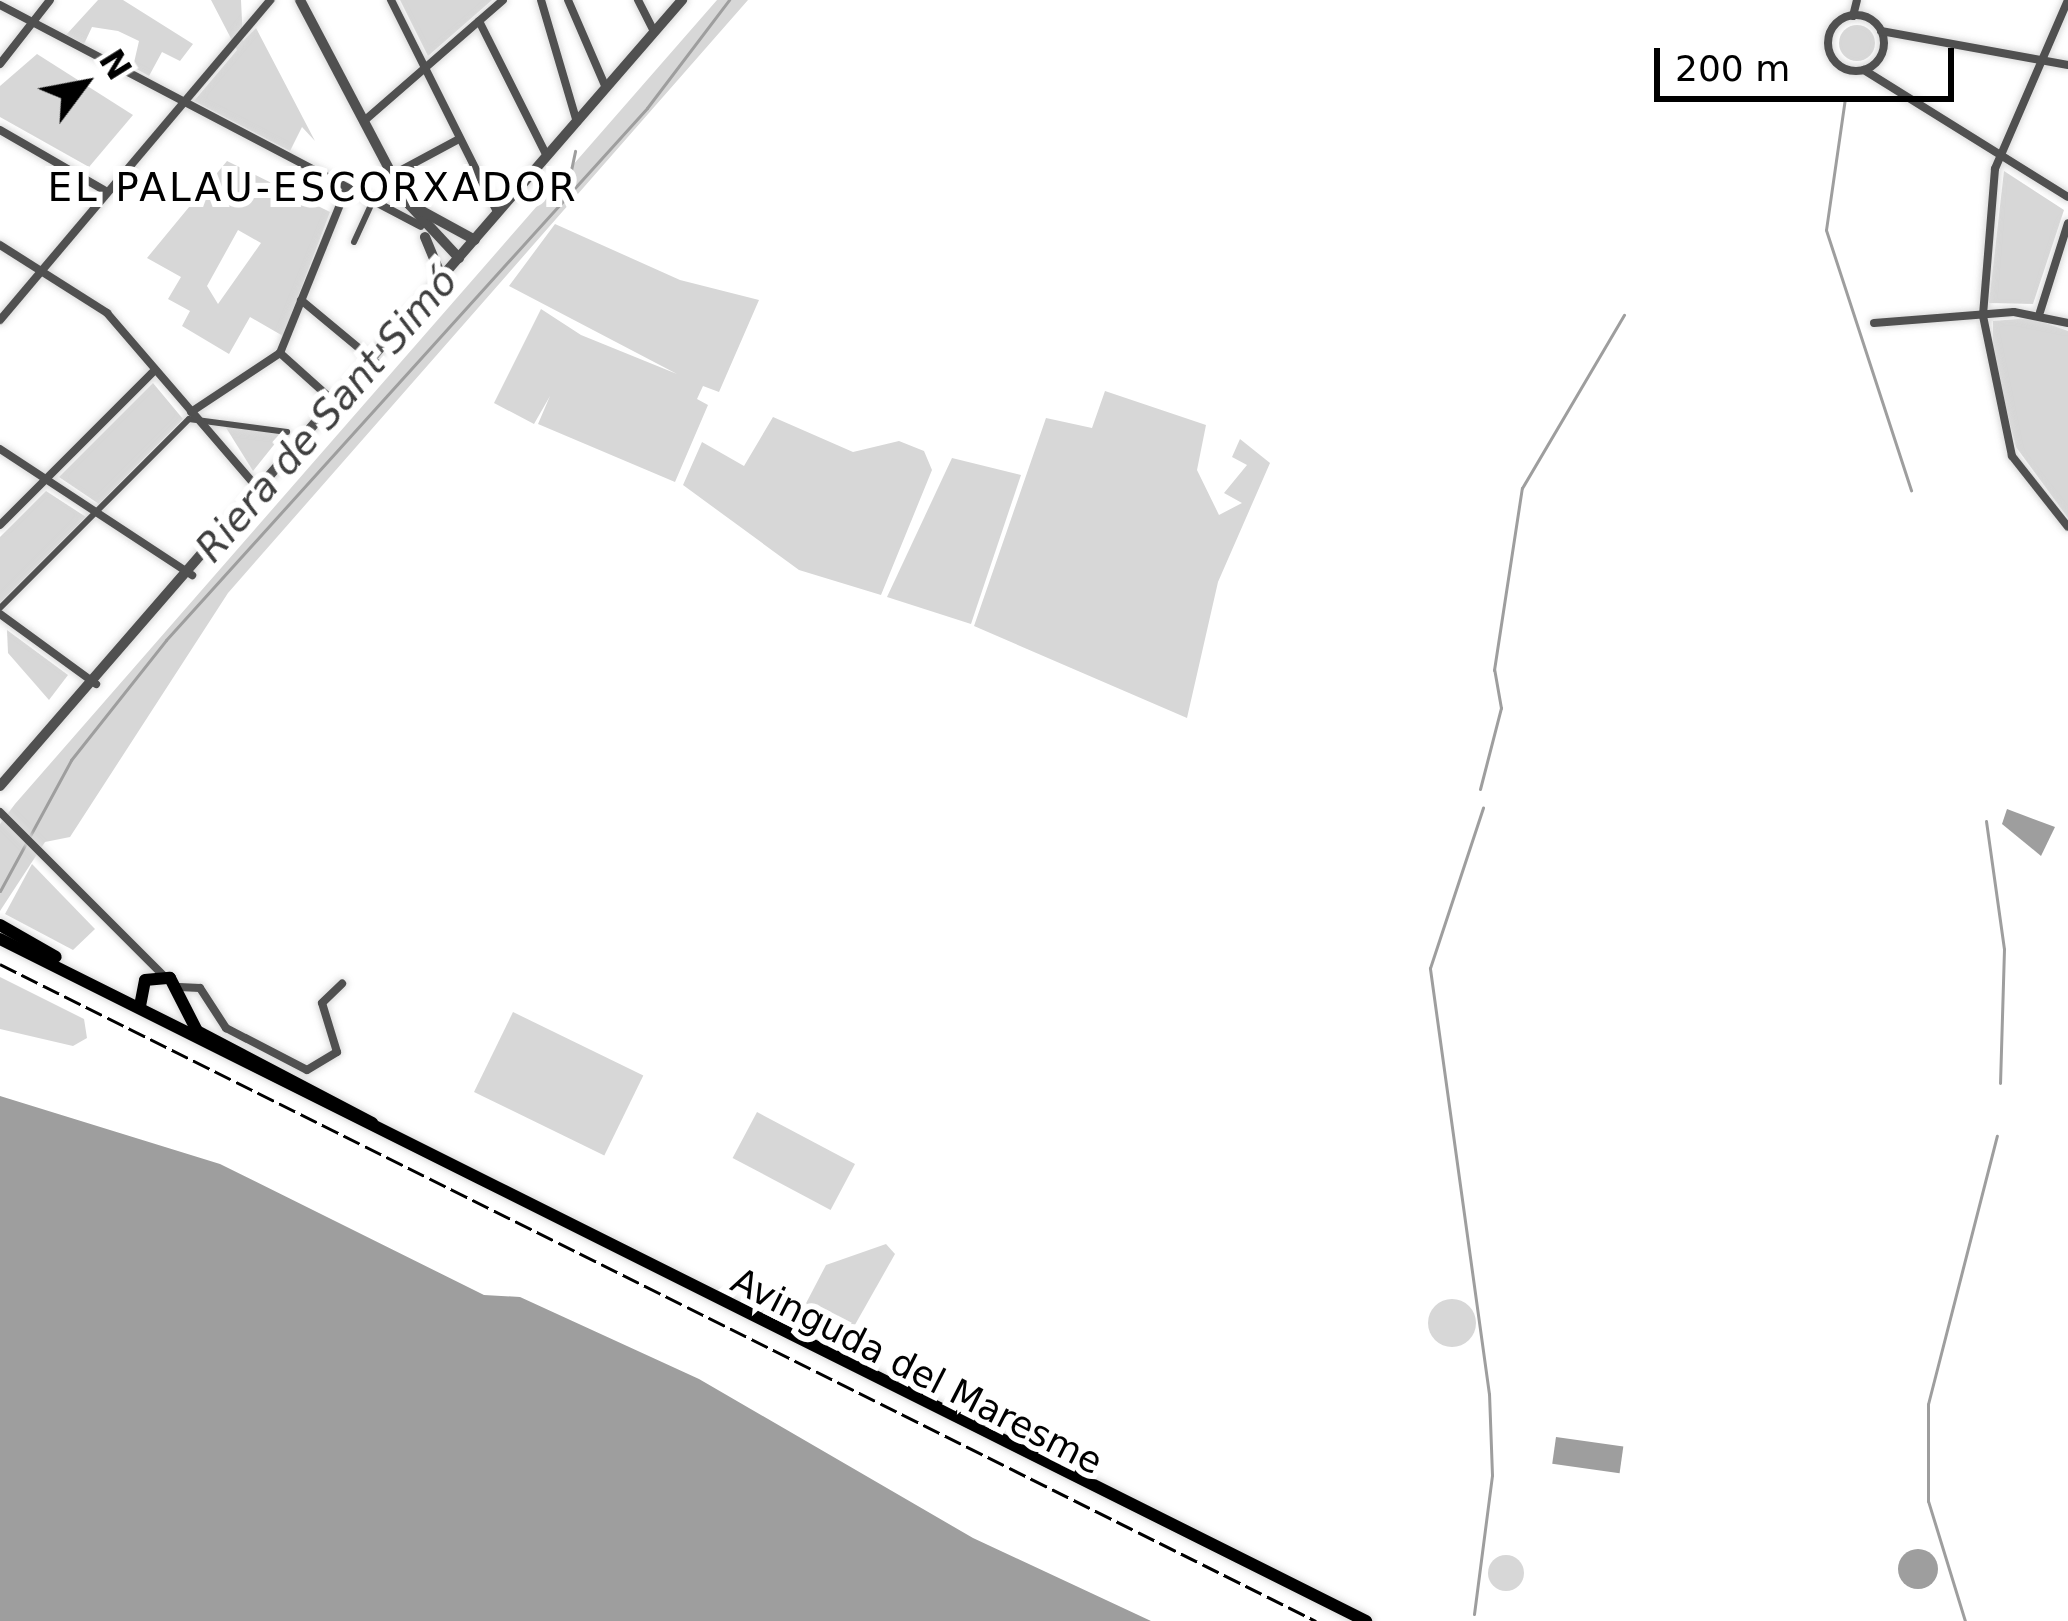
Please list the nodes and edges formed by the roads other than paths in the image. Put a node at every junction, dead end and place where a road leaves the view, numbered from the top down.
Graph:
1 (50, 0) edge
2 (270, 0) edge
3 (300, 0) edge
4 (391, 0) edge
5 (541, 0) edge
6 (568, 0) edge
7 (638, 0) edge
8 (682, 0) edge
9 (1857, 0) edge
10 (2068, 0) edge
11 (499, 1) edge
12 (0, 5) edge
13 (1852, 16) junction
14 (478, 22) junction
15 (29, 26) junction
16 (1881, 32) junction
17 (655, 33) junction
18 (2034, 58) junction
19 (0, 64) edge
20 (2068, 65) edge
21 (424, 69) junction
22 (1864, 70) junction
23 (606, 88) junction
24 (178, 105) junction
25 (364, 121) junction
26 (577, 122) junction
27 (0, 130) edge
28 (457, 140) junction
29 (1999, 154) junction
30 (548, 157) junction
31 (392, 176) junction
32 (104, 190) junction
33 (345, 192) junction
34 (2068, 197) edge
35 (406, 201) junction
36 (371, 205) junction
37 (499, 213) junction
38 (2068, 223) edge
39 (422, 226) junction
40 (475, 240) junction
41 (354, 242) dead end
42 (0, 245) edge
43 (459, 258) junction
44 (40, 270) junction
45 (442, 278) junction
46 (302, 300) junction
47 (2040, 312) junction
48 (1983, 316) junction
49 (0, 320) edge
50 (1874, 323) dead end
51 (2068, 323) edge
52 (280, 353) junction
53 (374, 360) junction
54 (154, 370) junction
55 (336, 404) junction
56 (194, 416) junction
57 (287, 432) dead end
58 (0, 449) edge
59 (46, 479) junction
60 (260, 491) junction
61 (96, 511) junction
62 (0, 525) edge
63 (2068, 527) edge
64 (189, 573) junction
65 (0, 611) edge
66 (94, 682) junction
67 (0, 786) edge
68 (0, 812) edge
69 (0, 932) edge
70 (139, 953) junction
71 (164, 976) junction
72 (143, 983) junction
73 (342, 984) dead end
74 (179, 987) junction
75 (180, 1003) junction
76 (140, 1006) junction
77 (161, 1018) junction
78 (445, 1166) junction
79 (1366, 1621) edge

1 - 15 street
2 - 24 street
3 - 25 street
4 - 21 street
5 - 26 street
6 - 23 street
7 - 17 street
8 - 17 street
9 - 13 street
10 - 18 street
11 - 14 street
12 - 15 street
13 - 16 street
13 - 22 street
14 - 21 street
14 - 30 street
15 - 19 street
15 - 24 street
16 - 18 street
16 - 22 street
17 - 23 street
18 - 20 street
18 - 29 street
21 - 25 street
21 - 28 street
22 - 29 street
23 - 26 street
24 - 32 street
24 - 33 street
25 - 31 street
26 - 30 street
27 - 32 street
28 - 31 street
28 - 37 street
29 - 34 street
29 - 48 street
30 - 37 street
31 - 35 street
32 - 44 street
33 - 36 street
33 - 46 street
35 - 39 street
35 - 40 street
36 - 39 street
36 - 41 street
37 - 40 street
38 - 47 street
39 - 43 street
39 - 45 street
40 - 43 street
42 - 44 street
43 - 45 street
44 - 49 street
44 - 54 street
45 - 53 street
46 - 52 street
46 - 53 street
47 - 48 street
47 - 51 street
48 - 50 street
48 - 63 street
52 - 55 street
52 - 56 street
53 - 55 street
54 - 56 street
54 - 59 street
55 - 60 street
56 - 57 street
56 - 60 street
56 - 61 street
58 - 59 street
59 - 61 street
59 - 62 street
60 - 64 street
61 - 64 street
61 - 65 street
64 - 66 street
65 - 66 street
66 - 67 street
68 - 70 street
69 - 72 main road
69 - 76 main road
70 - 71 street
70 - 72 street
71 - 72 main road
71 - 74 main road
72 - 76 main road
73 - 74 street
74 - 75 main road
75 - 77 main road
75 - 78 main road, Avinguda del Maresme
76 - 77 main road
77 - 78 main road, Avinguda del Maresme
78 - 79 main road, Avinguda del Maresme

